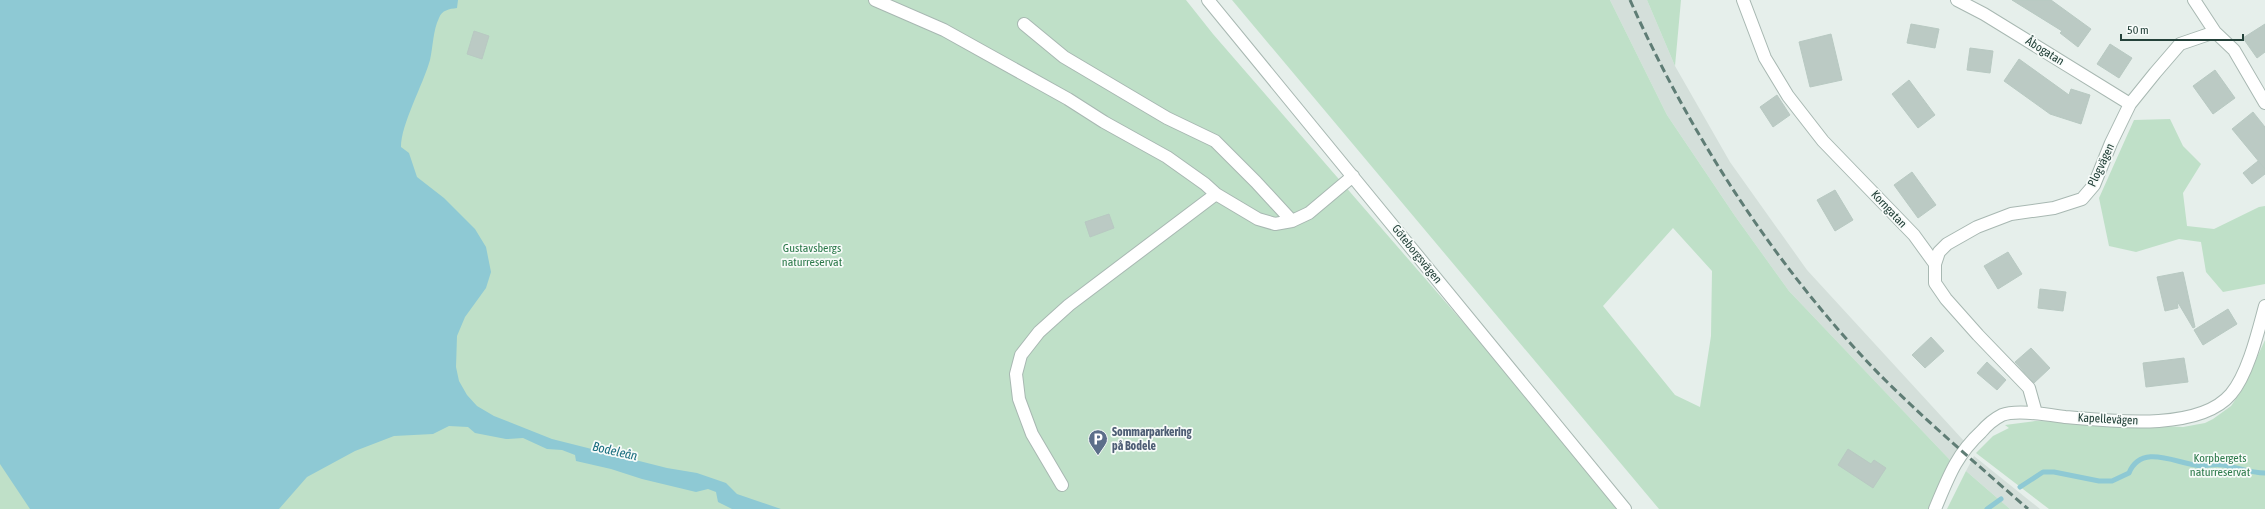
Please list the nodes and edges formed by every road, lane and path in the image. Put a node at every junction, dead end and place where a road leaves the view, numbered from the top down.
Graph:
1 (875, 0) edge
2 (1208, 0) edge
3 (1743, 0) edge
4 (1957, 0) edge
5 (2194, 0) edge
6 (1024, 24) dead end
7 (2215, 32) junction
8 (2265, 103) edge
9 (2130, 104) junction
10 (1353, 176) junction
11 (1216, 194) junction
12 (1292, 221) junction
13 (1935, 264) junction
14 (2265, 306) edge
15 (2036, 413) junction
16 (1062, 485) dead end
17 (1625, 509) edge
18 (1935, 509) edge

1 - 11 street
2 - 10 street, Göteborgsvägen
3 - 13 street, Korngatan
4 - 9 street, Åbogatan
5 - 7 street
6 - 12 street
7 - 8 street
7 - 9 street, Plogvägen
9 - 13 street, Plogvägen
10 - 12 street
10 - 17 street, Göteborgsvägen
11 - 12 street
11 - 16 street
13 - 15 street
14 - 15 street, Kapellevägen
15 - 18 street, Kapellevägen

